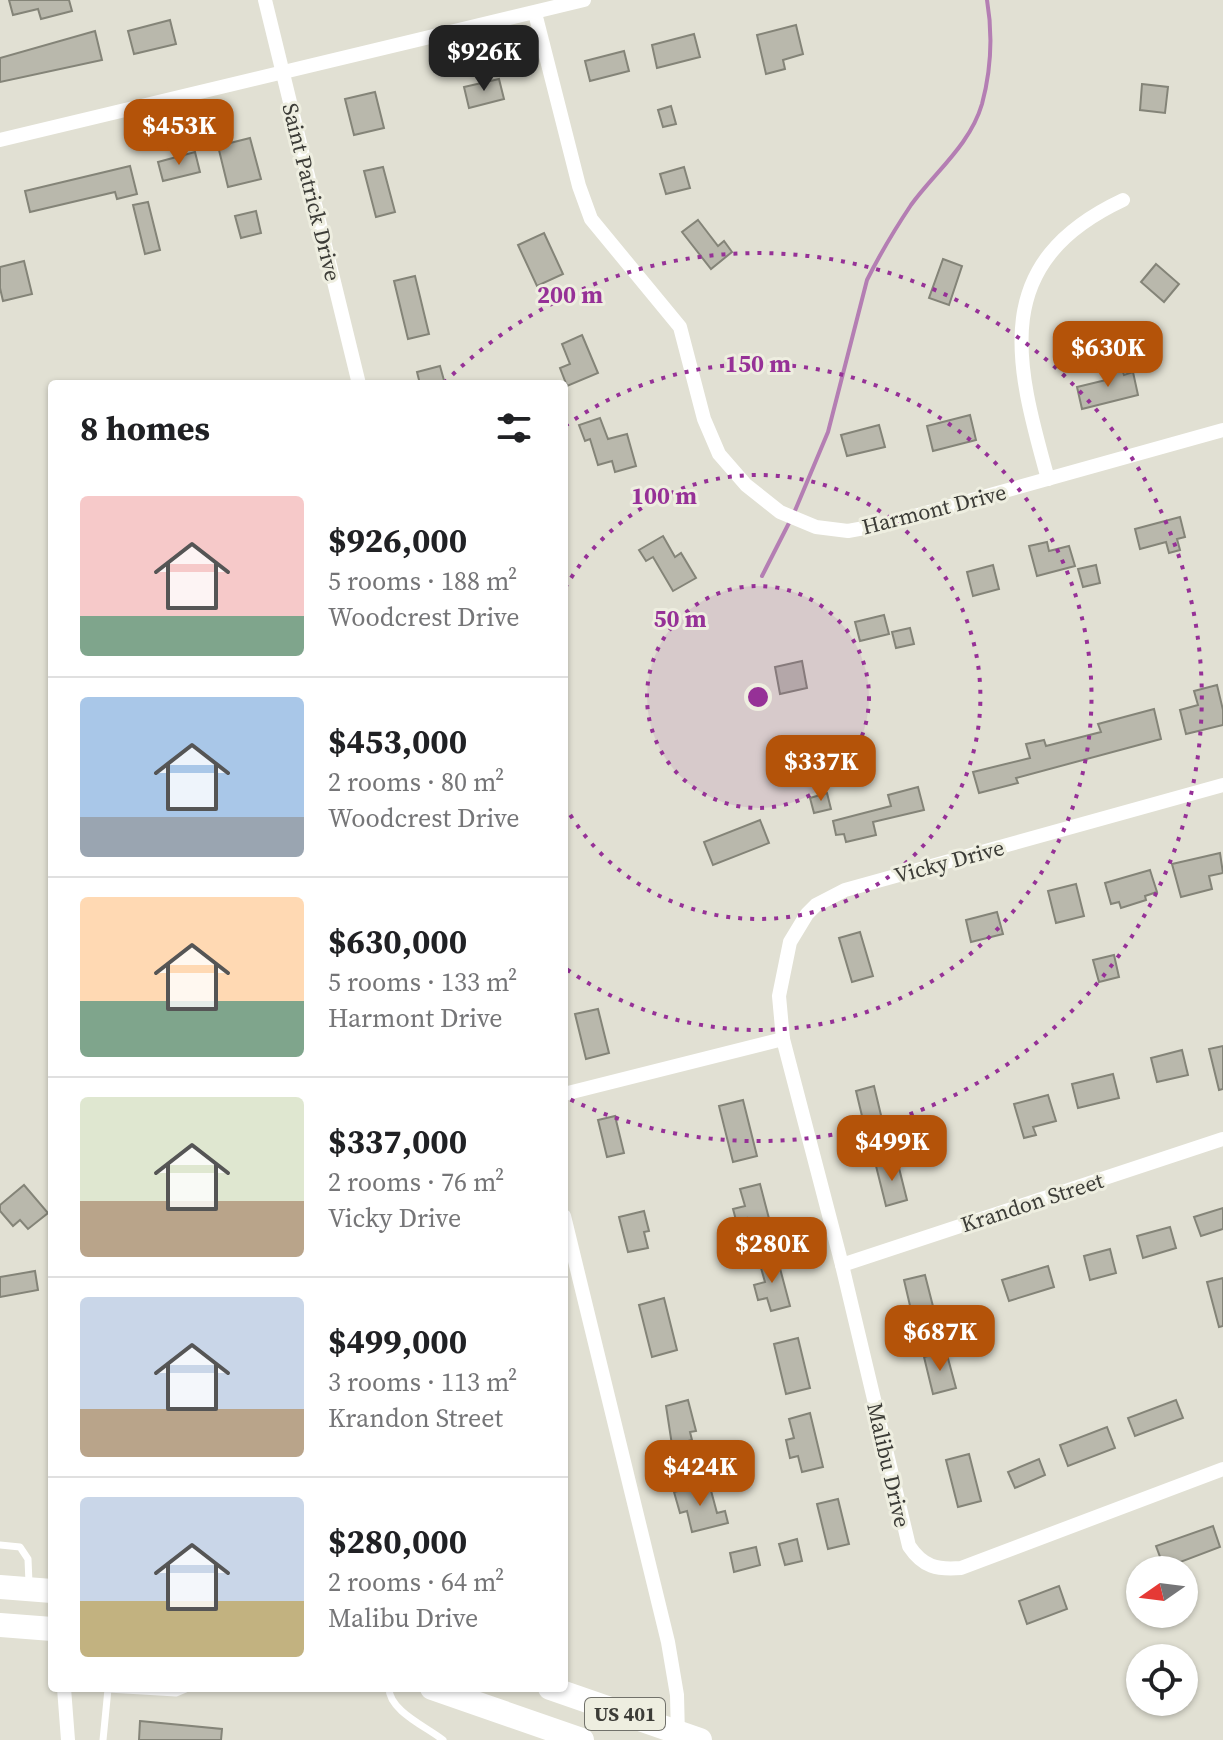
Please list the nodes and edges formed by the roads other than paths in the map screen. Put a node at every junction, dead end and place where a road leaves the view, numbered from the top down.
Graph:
1 (265, 0) edge
2 (584, 0) edge
3 (535, 13) junction
4 (283, 72) junction
5 (0, 140) edge
6 (1123, 200) dead end
7 (358, 380) edge
8 (1223, 430) edge
9 (1048, 479) junction
10 (1223, 785) edge
11 (783, 1039) junction
12 (568, 1093) edge
13 (1223, 1139) edge
14 (568, 1232) edge
15 (842, 1265) junction
16 (1223, 1469) edge
17 (0, 1545) edge
18 (0, 1587) edge
19 (41, 1590) edge
20 (0, 1625) edge
21 (48, 1629) edge
22 (64, 1692) edge
23 (106, 1692) edge
24 (389, 1692) edge
25 (444, 1692) edge
26 (561, 1692) edge
27 (685, 1738) edge
28 (68, 1740) edge
29 (103, 1740) edge
30 (443, 1740) edge
31 (582, 1740) edge

1 - 4 street, Saint Patrick Drive
2 - 3 street
3 - 4 street
3 - 9 street, Harmont Drive
4 - 5 street
4 - 7 street, Saint Patrick Drive
6 - 9 street
8 - 9 street, Harmont Drive
10 - 11 street, Vicky Drive
11 - 12 street
11 - 15 street, Malibu Drive
13 - 15 street, Krandon Street
14 - 27 street
15 - 16 street, Malibu Drive
17 - 19 lane
18 - 19 highway
20 - 21 highway
22 - 28 street
23 - 29 lane
24 - 30 lane
25 - 31 highway, US 401
26 - 27 highway, US 401

